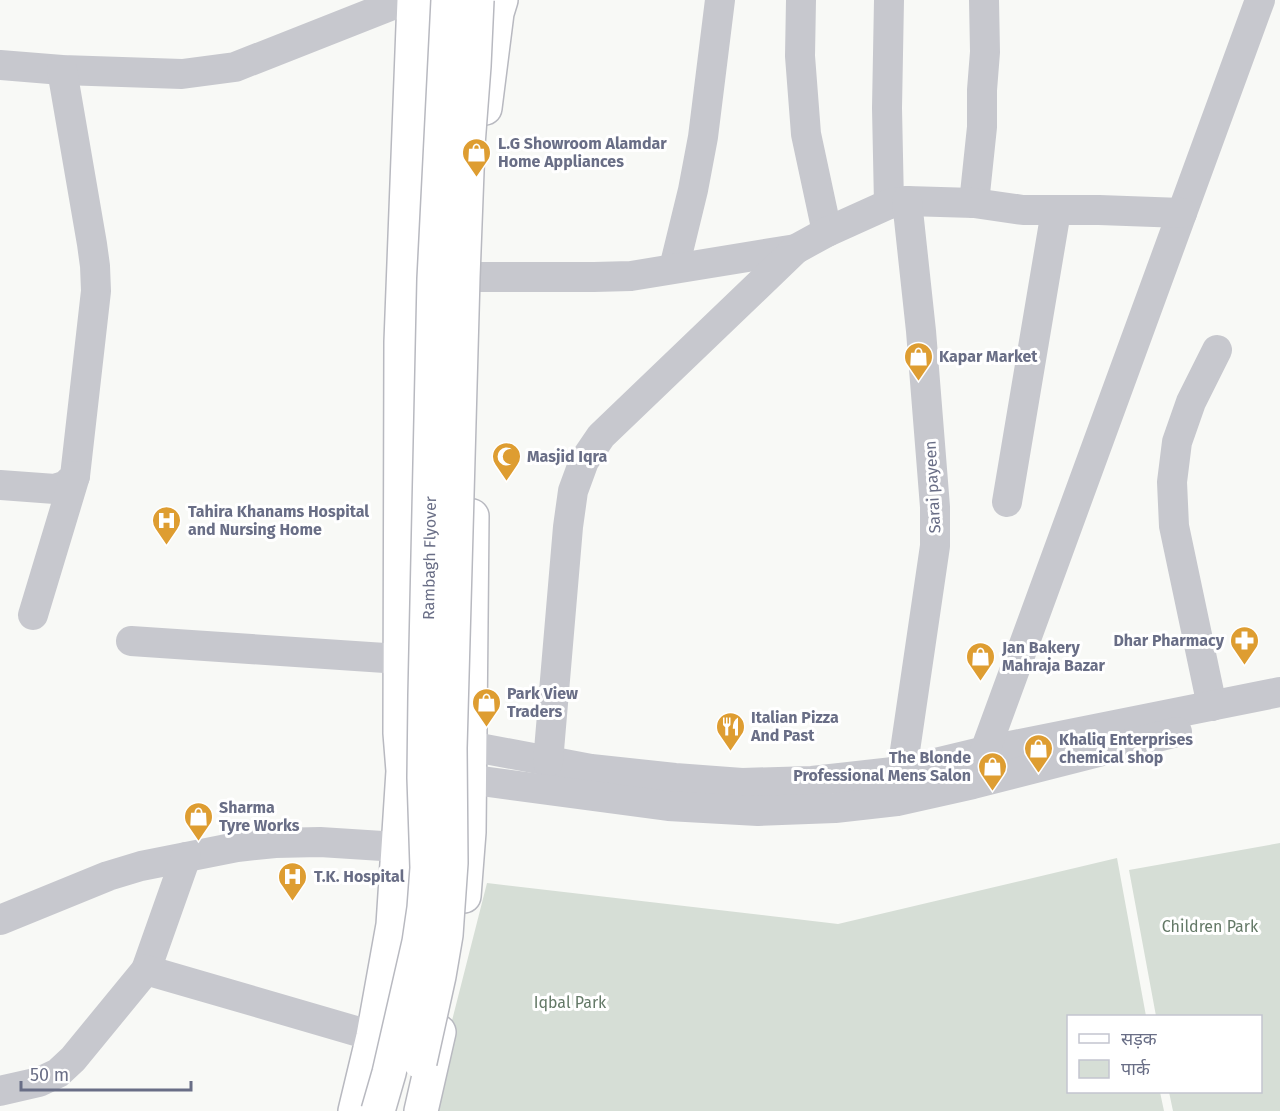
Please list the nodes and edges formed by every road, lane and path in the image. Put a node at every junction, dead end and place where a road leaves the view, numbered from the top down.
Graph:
1 (405, 0) edge
2 (414, 0) edge
3 (448, 0) edge
4 (477, 0) edge
5 (501, 0) edge
6 (720, 0) edge
7 (801, 0) edge
8 (889, 0) edge
9 (984, 0) edge
10 (1260, 0) edge
11 (0, 64) edge
12 (62, 70) junction
13 (898, 202) junction
14 (974, 203) junction
15 (1056, 211) junction
16 (1182, 213) junction
17 (827, 232) junction
18 (796, 249) junction
19 (674, 268) junction
20 (478, 277) junction
21 (1217, 350) dead end
22 (75, 476) junction
23 (0, 485) edge
24 (1007, 501) dead end
25 (33, 615) dead end
26 (131, 641) dead end
27 (400, 659) junction
28 (1280, 692) edge
29 (1212, 706) junction
30 (1280, 710) edge
31 (400, 733) junction
32 (986, 751) junction
33 (470, 762) junction
34 (548, 762) junction
35 (403, 771) junction
36 (902, 771) junction
37 (398, 847) junction
38 (186, 857) junction
39 (0, 920) edge
40 (146, 970) junction
41 (373, 1036) junction
42 (0, 1091) edge
43 (355, 1111) edge
44 (378, 1111) edge
45 (408, 1111) edge
46 (421, 1111) edge

1 - 12 street
2 - 27 main road
3 - 44 main road, Rambagh Flyover, bridge
4 - 45 main road, Rambagh Flyover, bridge
5 - 20 main road
6 - 19 street
7 - 17 street
8 - 13 street, Sarai payeen
9 - 14 street
10 - 16 street
11 - 12 street
12 - 22 street
13 - 14 street
13 - 17 street
13 - 36 street, Sarai payeen
14 - 15 street
15 - 16 street
15 - 24 street
16 - 32 street
17 - 18 street
18 - 19 street
18 - 34 street
19 - 20 street
20 - 33 main road
21 - 29 street
22 - 23 street
22 - 25 street
26 - 27 street
27 - 31 main road
28 - 29 street
29 - 32 street
30 - 33 street
31 - 33 street
31 - 35 main road
32 - 36 street
33 - 34 street
33 - 35 street
33 - 46 main road
34 - 36 street
35 - 37 main road
37 - 38 street
37 - 41 main road
38 - 39 street
38 - 40 street
40 - 41 street
40 - 42 street
41 - 43 main road

